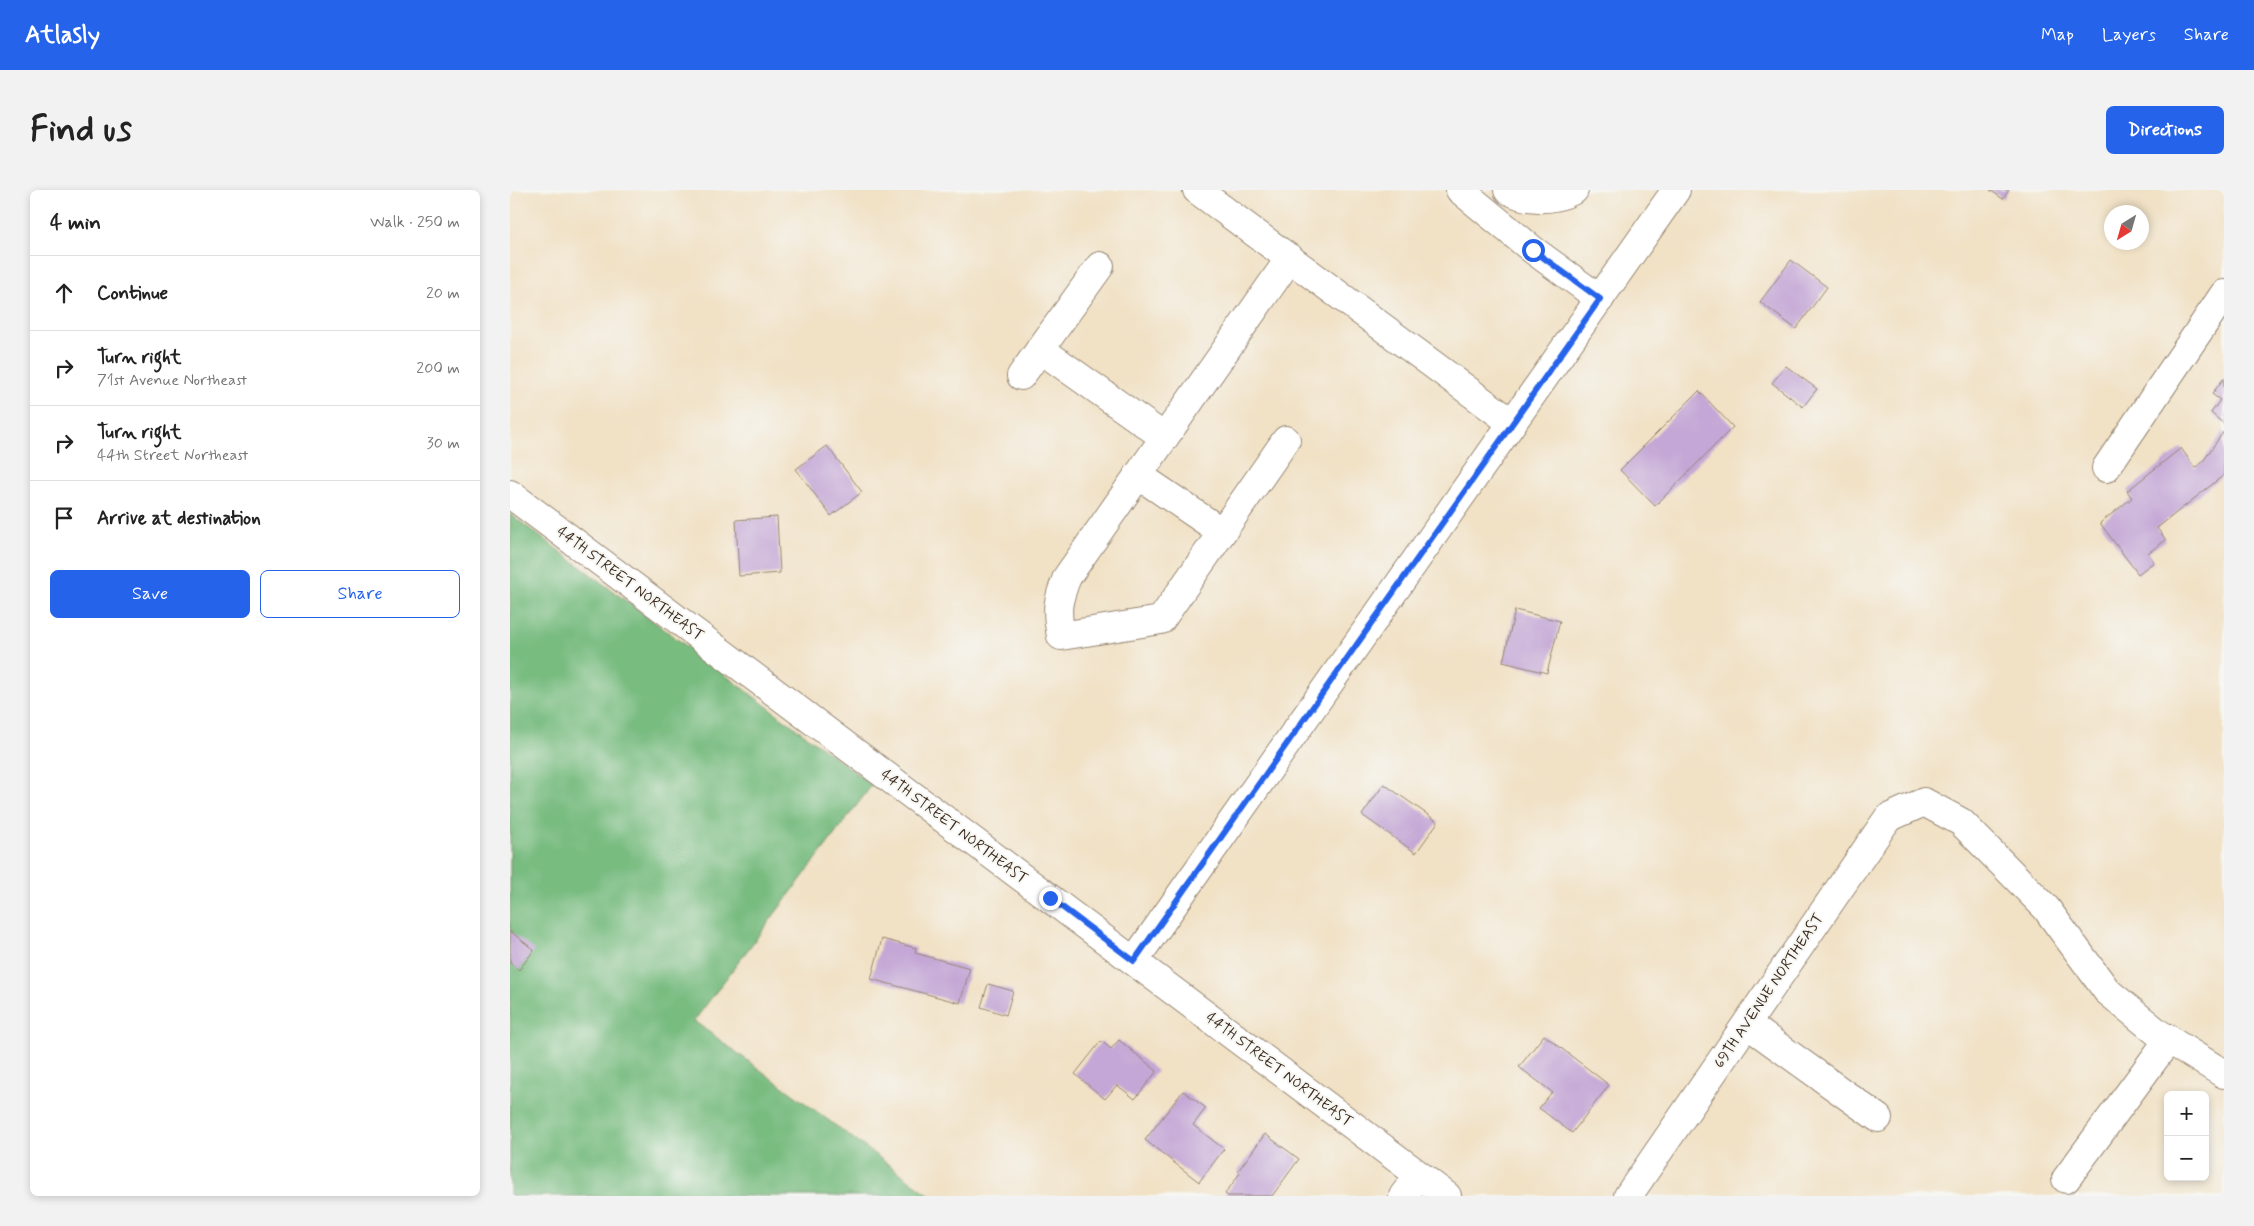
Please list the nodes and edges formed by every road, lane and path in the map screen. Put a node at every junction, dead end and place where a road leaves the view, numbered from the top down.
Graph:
1 (1198, 190) edge
2 (1460, 190) edge
3 (1508, 190) edge
4 (1574, 190) edge
5 (1676, 190) edge
6 (1290, 258) junction
7 (1100, 266) dead end
8 (2224, 294) edge
9 (1600, 299) junction
10 (1040, 349) junction
11 (1021, 376) dead end
12 (1512, 424) junction
13 (1164, 437) junction
14 (1286, 440) dead end
15 (2106, 468) dead end
16 (1138, 475) junction
17 (510, 494) edge
18 (1222, 532) junction
19 (1134, 961) junction
20 (1747, 1024) junction
21 (2169, 1039) junction
22 (2224, 1074) edge
23 (1878, 1118) dead end
24 (2066, 1179) dead end
25 (1411, 1186) edge
26 (1447, 1196) edge
27 (1628, 1196) edge

1 - 6 street
2 - 9 street
3 - 4 street
5 - 9 street
6 - 12 street
6 - 13 street
7 - 10 street
8 - 15 street
9 - 12 street
10 - 11 street
10 - 13 street
12 - 19 street
13 - 16 street
14 - 18 street
16 - 18 street
16 - 18 street
17 - 19 street, 44TH STREET NORTHEAST
19 - 25 street, 44TH STREET NORTHEAST
20 - 21 street, 69TH AVENUE NORTHEAST
20 - 23 street
20 - 27 street, 69TH AVENUE NORTHEAST
21 - 22 street
21 - 24 street
25 - 26 street, 44TH STREET NORTHEAST

